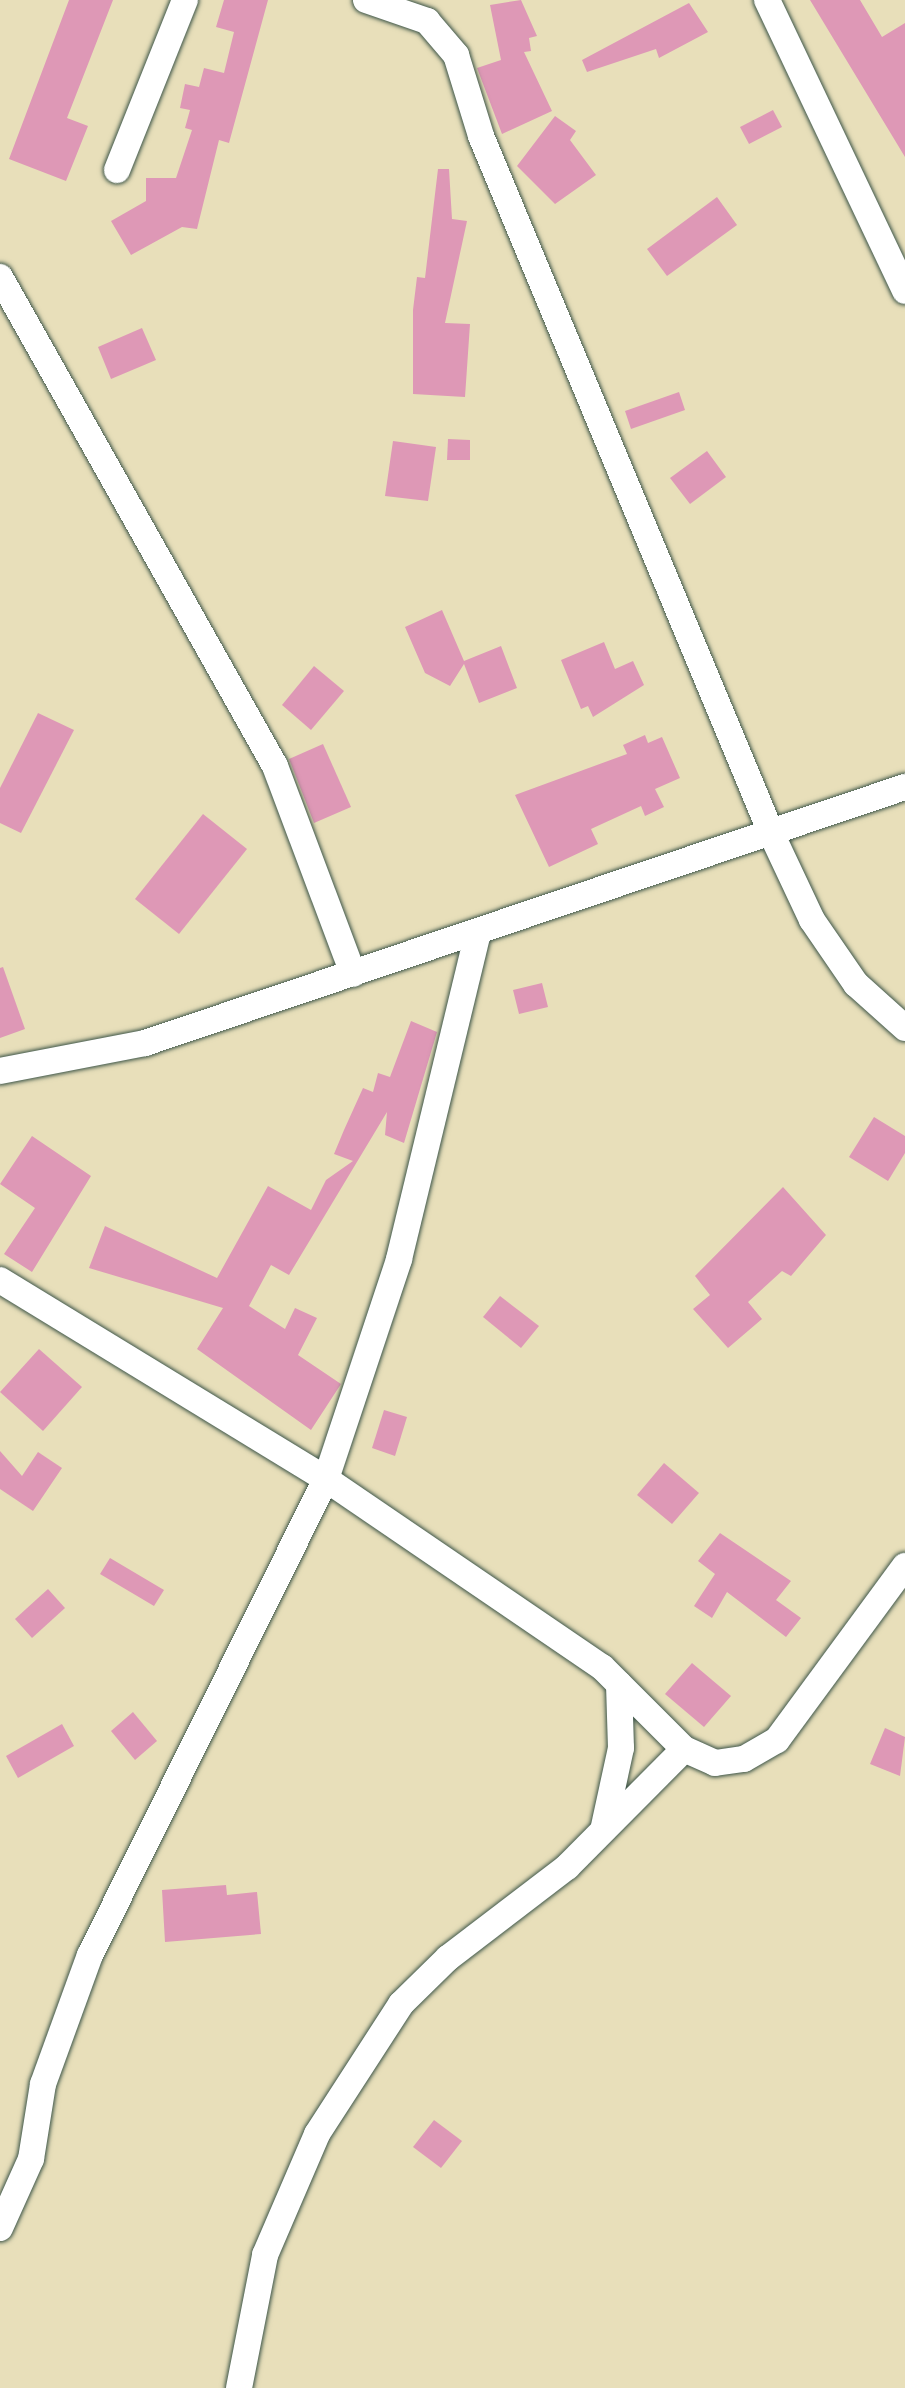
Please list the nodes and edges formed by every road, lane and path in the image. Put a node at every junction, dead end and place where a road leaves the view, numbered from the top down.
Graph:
1 (185, 0) edge
2 (366, 0) edge
3 (767, 0) edge
4 (117, 170) dead end
5 (0, 277) edge
6 (905, 291) edge
7 (905, 787) edge
8 (772, 835) junction
9 (478, 932) junction
10 (353, 974) junction
11 (905, 1028) edge
12 (0, 1071) edge
13 (0, 1280) edge
14 (326, 1479) junction
15 (905, 1566) edge
16 (619, 1684) junction
17 (684, 1749) junction
18 (604, 1826) junction
19 (0, 2228) edge
20 (239, 2388) edge

1 - 4 street
2 - 8 street
3 - 6 street
5 - 10 street
7 - 8 street
8 - 9 street
8 - 11 street
9 - 10 street
9 - 14 street
10 - 12 street
13 - 14 street
14 - 16 street
14 - 19 street
15 - 17 street
16 - 17 street
16 - 18 street
17 - 18 street
18 - 20 street

